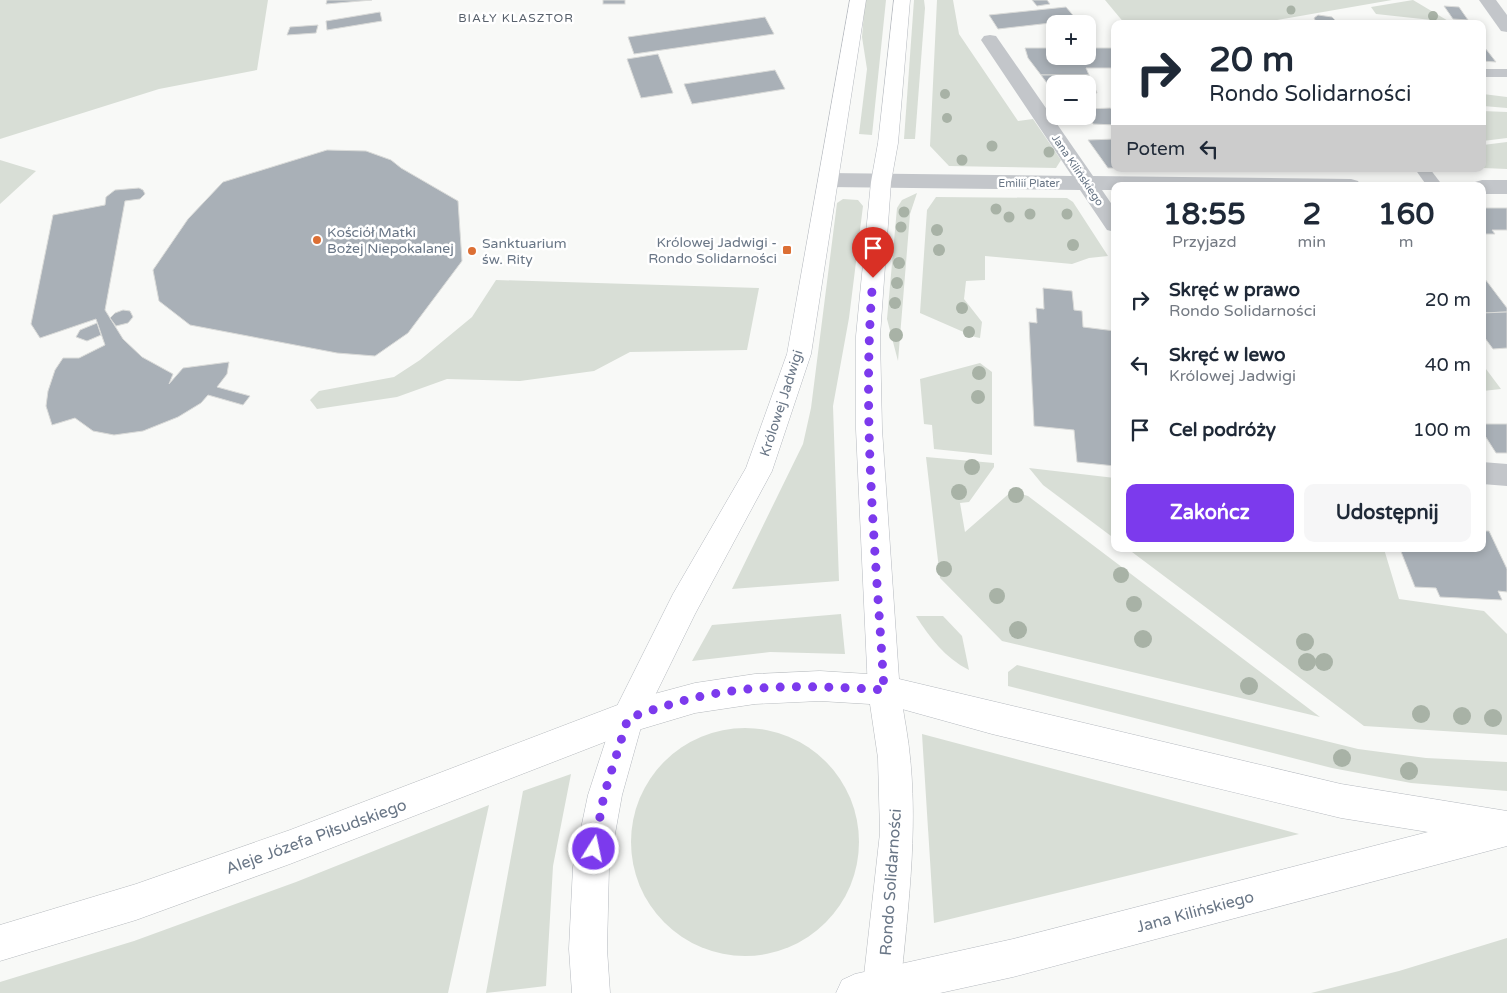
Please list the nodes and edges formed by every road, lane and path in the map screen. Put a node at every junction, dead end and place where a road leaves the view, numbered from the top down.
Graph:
1 (858, 0) edge
2 (902, 0) edge
3 (1487, 0) edge
4 (1507, 27) edge
5 (990, 40) dead end
6 (1486, 73) edge
7 (1507, 73) edge
8 (1424, 172) edge
9 (828, 180) junction
10 (881, 182) junction
11 (1432, 182) edge
12 (1087, 183) junction
13 (1111, 183) edge
14 (1486, 187) edge
15 (1507, 187) edge
16 (1111, 219) edge
17 (1486, 473) edge
18 (1507, 475) edge
19 (884, 690) junction
20 (628, 718) junction
21 (1507, 829) edge
22 (0, 943) edge
23 (873, 991) edge
24 (590, 993) edge

1 - 9 main road, Królowej Jadwigi
2 - 10 main road
3 - 4 street
5 - 12 street, Jana Kilińskiego
6 - 7 lane
8 - 11 lane
9 - 10 street, Emilii Plater
9 - 20 main road, Królowej Jadwigi
10 - 12 street, Emilii Plater
10 - 19 main road
12 - 13 street, Emilii Plater
12 - 16 street, Jana Kilińskiego
14 - 15 street
17 - 18 street
19 - 20 main road
19 - 21 main road, Jana Kilińskiego
19 - 23 main road, Rondo Solidarności
20 - 22 main road, Aleje Józefa Piłsudskiego
20 - 24 main road
21 - 23 main road, Jana Kilińskiego

